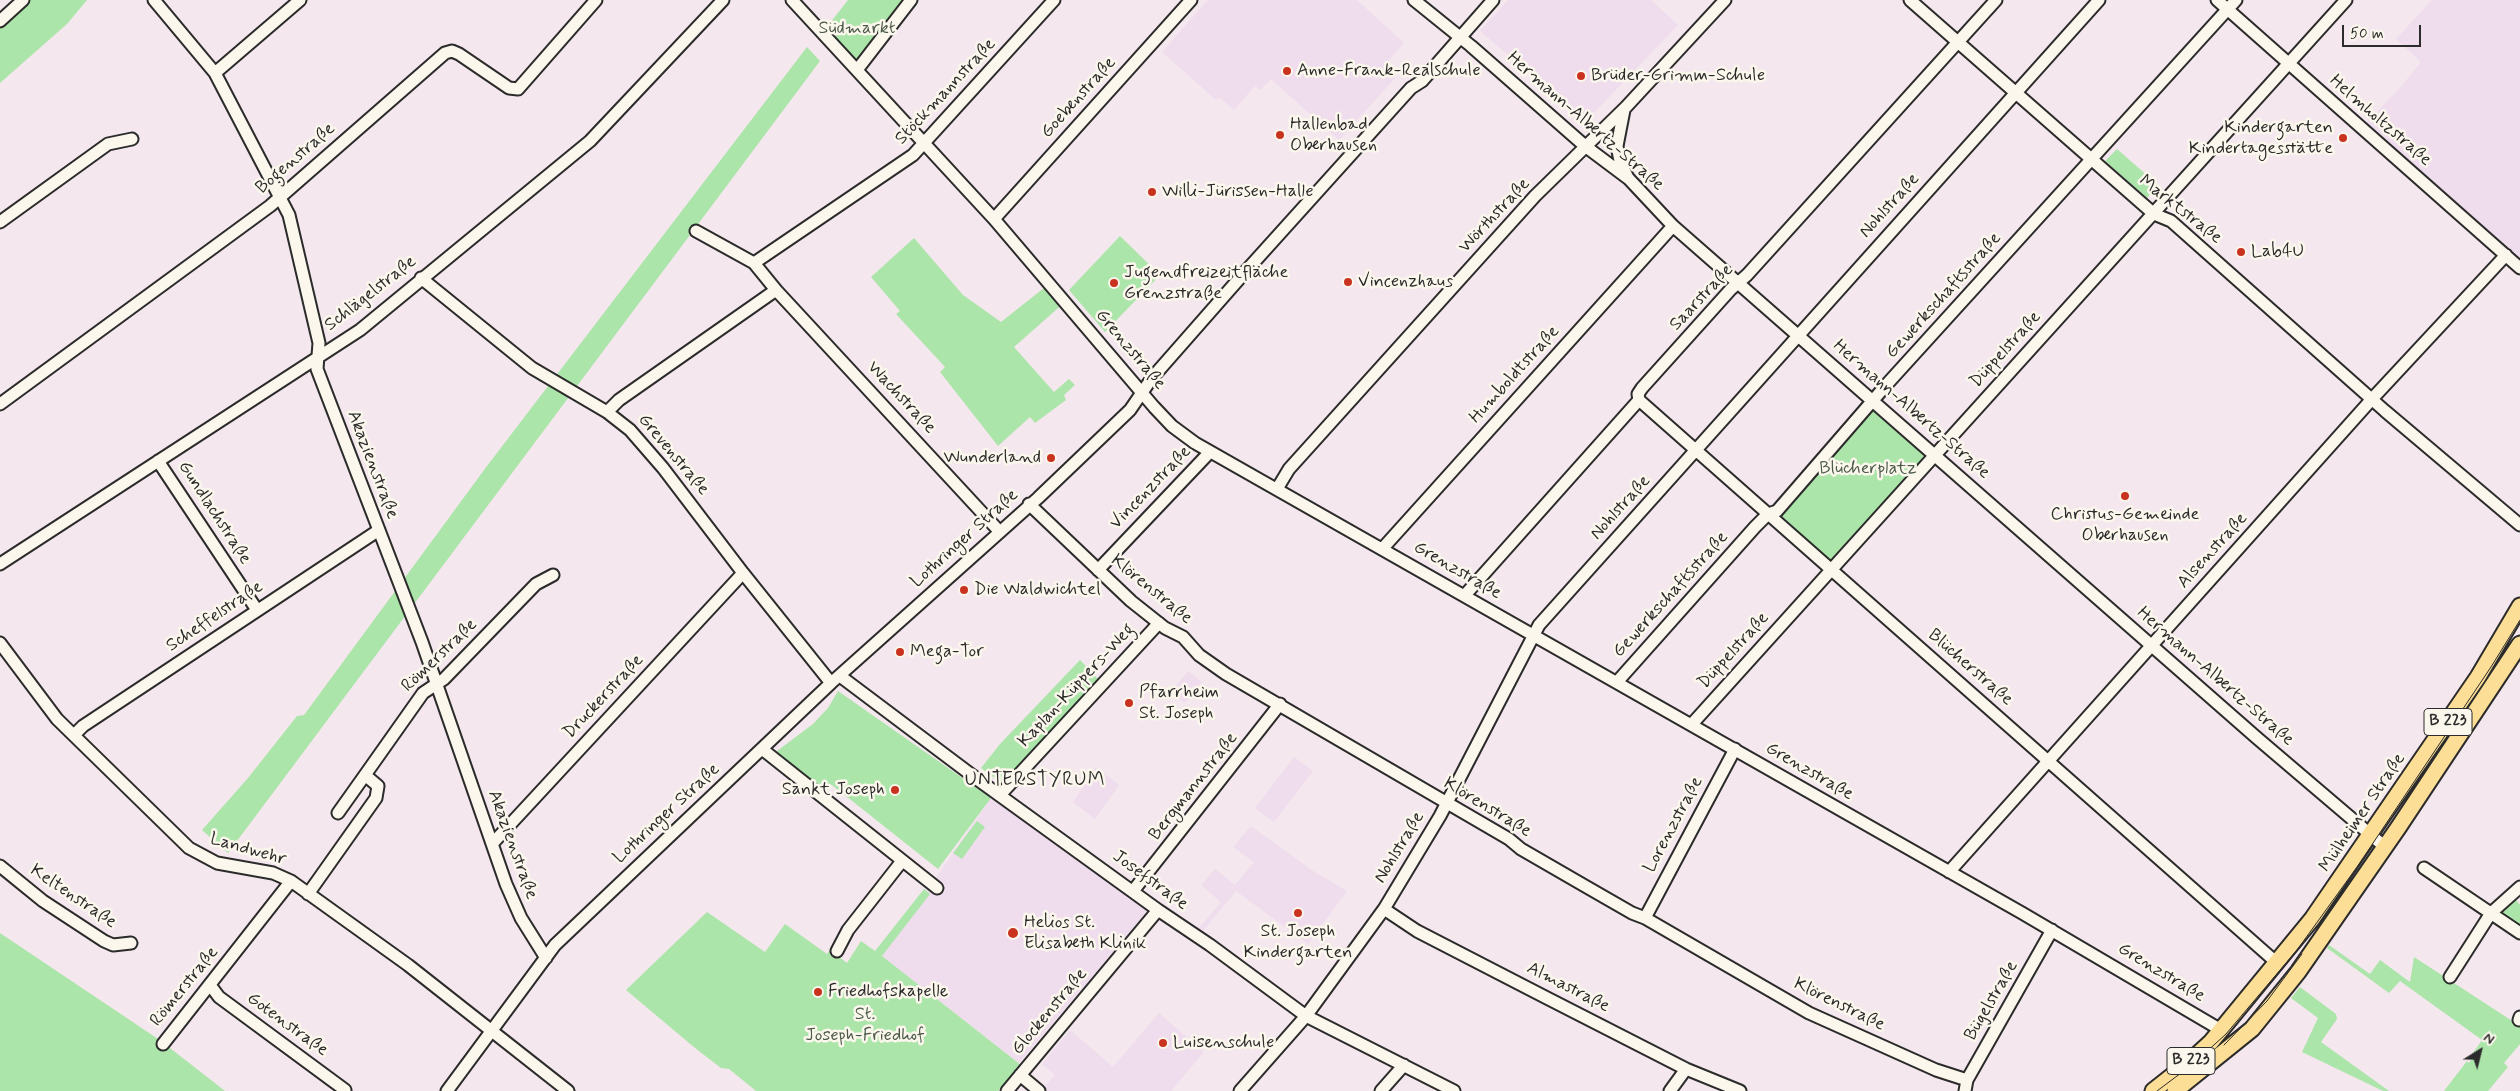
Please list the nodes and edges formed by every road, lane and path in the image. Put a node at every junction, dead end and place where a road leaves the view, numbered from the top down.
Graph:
1 (23, 0) edge
2 (154, 0) edge
3 (300, 0) edge
4 (596, 0) edge
5 (723, 0) edge
6 (911, 0) edge
7 (1054, 0) edge
8 (1191, 0) edge
9 (1414, 0) edge
10 (1493, 0) edge
11 (1725, 0) edge
12 (1910, 0) edge
13 (1996, 0) edge
14 (2099, 0) edge
15 (2217, 0) edge
16 (2236, 0) edge
17 (2346, 0) edge
18 (797, 2) edge
19 (2227, 9) junction
20 (0, 21) edge
21 (1459, 38) junction
22 (1958, 42) junction
23 (2289, 64) junction
24 (857, 70) junction
25 (215, 73) junction
26 (2015, 93) junction
27 (1626, 106) junction
28 (132, 139) dead end
29 (925, 143) junction
30 (1585, 146) junction
31 (2091, 160) junction
32 (1629, 179) junction
33 (279, 198) junction
34 (2154, 214) junction
35 (994, 220) junction
36 (0, 222) edge
37 (1673, 226) junction
38 (696, 231) dead end
39 (2506, 256) junction
40 (754, 263) junction
41 (2520, 268) edge
42 (421, 278) junction
43 (1738, 283) junction
44 (776, 290) junction
45 (1800, 336) junction
46 (318, 358) junction
47 (1143, 392) junction
48 (2372, 399) junction
49 (1639, 400) junction
50 (1874, 402) junction
51 (0, 404) edge
52 (607, 412) junction
53 (1696, 451) junction
54 (1209, 453) junction
55 (1936, 454) junction
56 (158, 461) junction
57 (1277, 489) junction
58 (1029, 504) junction
59 (1768, 514) junction
60 (2520, 525) edge
61 (379, 530) junction
62 (999, 531) junction
63 (1383, 548) junction
64 (0, 564) edge
65 (1831, 569) junction
66 (1098, 570) junction
67 (742, 573) junction
68 (553, 575) dead end
69 (1465, 595) junction
70 (2520, 606) edge
71 (257, 610) junction
72 (1159, 623) junction
73 (1535, 635) junction
74 (0, 642) edge
75 (2520, 644) edge
76 (2152, 646) junction
77 (835, 679) junction
78 (1617, 682) junction
79 (436, 685) junction
80 (1280, 704) junction
81 (1692, 724) junction
82 (74, 735) junction
83 (762, 749) junction
84 (1735, 749) junction
85 (2049, 761) junction
86 (365, 775) junction
87 (1000, 795) junction
88 (1446, 804) junction
89 (338, 813) dead end
90 (2371, 834) junction
91 (492, 844) junction
92 (2385, 846) junction
93 (902, 861) junction
94 (0, 866) edge
95 (2424, 868) dead end
96 (1949, 872) junction
97 (291, 881) junction
98 (2520, 887) edge
99 (937, 888) dead end
100 (1133, 891) junction
101 (308, 894) junction
102 (1384, 909) junction
103 (1158, 910) junction
104 (2491, 913) junction
105 (1645, 918) junction
106 (2052, 930) junction
107 (2520, 933) edge
108 (131, 943) dead end
109 (837, 951) dead end
110 (2272, 957) junction
111 (546, 958) junction
112 (2450, 976) dead end
113 (210, 985) junction
114 (1306, 1016) junction
115 (2222, 1030) junction
116 (493, 1031) junction
117 (163, 1044) dead end
118 (2236, 1044) junction
119 (1404, 1066) junction
120 (1686, 1068) junction
121 (1020, 1075) junction
122 (1966, 1086) edge
123 (345, 1090) dead end
124 (2157, 1090) edge
125 (447, 1091) edge
126 (568, 1091) edge
127 (1007, 1091) edge
128 (1039, 1091) edge
129 (1240, 1091) edge
130 (1381, 1091) edge
131 (1454, 1091) edge
132 (1670, 1091) edge
133 (1740, 1091) edge
134 (2175, 1091) edge

1 - 20 street
2 - 25 street, Akazienstraße
3 - 25 street
4 - 33 street, Bogenstraße
5 - 42 street, Schlägelstraße
6 - 24 street
7 - 29 street, Stöckmannstraße
8 - 35 street, Goebenstraße
9 - 21 street, Hermann-Albertz-Straße
10 - 21 street, Lothringer Straße
11 - 27 street, Wörthstraße
12 - 22 street, Marktstraße
13 - 22 street, Saarstraße
14 - 26 street, Nohlstraße
15 - 19 street, Helmholtzstraße
16 - 19 street, Gewerkschaftsstraße
17 - 23 street, Düppelstraße
18 - 24 street, Grenzstraße
19 - 23 street, Helmholtzstraße
19 - 31 street, Gewerkschaftsstraße
21 - 30 street, Hermann-Albertz-Straße
21 - 47 street, Lothringer Straße
22 - 26 street, Marktstraße
22 - 43 street, Saarstraße
23 - 34 street, Düppelstraße
23 - 39 street, Helmholtzstraße
24 - 29 street, Grenzstraße
25 - 33 street, Akazienstraße
26 - 31 street, Marktstraße
26 - 45 street, Nohlstraße
27 - 30 street, Wörthstraße
27 - 32 street, Wörthstraße
28 - 36 street
29 - 35 street, Grenzstraße
29 - 40 street, Stöckmannstraße
30 - 32 street, Hermann-Albertz-Straße
30 - 57 street, Wörthstraße
31 - 34 street, Marktstraße
31 - 50 street, Gewerkschaftsstraße
32 - 37 street, Hermann-Albertz-Straße
33 - 46 street, Akazienstraße
33 - 51 street, Bogenstraße
34 - 48 street, Marktstraße
34 - 55 street, Düppelstraße
35 - 47 street, Grenzstraße
37 - 43 street, Hermann-Albertz-Straße
37 - 63 street, Humboldtstraße
38 - 40 street
39 - 41 street, Helmholtzstraße
39 - 48 street, Alsenstraße
40 - 44 street
42 - 46 street, Schlägelstraße
42 - 52 street, Grevenstraße
43 - 45 street, Hermann-Albertz-Straße
43 - 49 street, Saarstraße
44 - 52 street
44 - 62 street, Wachstraße
45 - 50 street, Hermann-Albertz-Straße
45 - 53 street, Nohlstraße
46 - 56 street, Schlägelstraße
46 - 61 street, Akazienstraße
47 - 54 street, Grenzstraße
47 - 58 street, Lothringer Straße
48 - 60 street, Marktstraße
48 - 76 street, Alsenstraße
49 - 53 street, Blücherstraße
49 - 69 street, Saarstraße
50 - 55 street, Hermann-Albertz-Straße
50 - 59 street, Gewerkschaftsstraße
52 - 67 street, Grevenstraße
53 - 59 street, Blücherstraße
53 - 73 street, Nohlstraße
54 - 57 street, Grenzstraße
54 - 66 street, Vincenzstraße
55 - 65 street, Düppelstraße
55 - 76 street, Hermann-Albertz-Straße
56 - 64 street, Schlägelstraße
56 - 71 street, Gundlachstraße
57 - 63 street, Grenzstraße
58 - 62 street, Lothringer Straße
58 - 66 street, Klörenstraße
59 - 65 street, Blücherstraße
59 - 78 street, Gewerkschaftsstraße
61 - 71 street, Scheffelstraße
61 - 79 street, Akazienstraße
62 - 77 street, Lothringer Straße
63 - 69 street, Grenzstraße
65 - 81 street, Düppelstraße
65 - 85 street, Blücherstraße
66 - 72 street, Klörenstraße
67 - 77 street, Grevenstraße
67 - 91 street, Druckerstraße
68 - 79 street, Römerstraße
69 - 73 street, Grenzstraße
70 - 90 main road, Mülheimer Straße / B 223
71 - 82 street, Scheffelstraße
72 - 80 street, Klörenstraße
72 - 87 street, Kaplan-Küppers-Weg
73 - 78 street, Grenzstraße
73 - 88 street, Nohlstraße
74 - 82 street, Landwehr
75 - 92 main road, Mülheimer Straße / B 223
76 - 85 street, Alsenstraße
76 - 90 street, Hermann-Albertz-Straße
77 - 83 street, Lothringer Straße
77 - 87 street, Josefstraße
78 - 81 street, Grenzstraße
79 - 86 street, Römerstraße
79 - 91 street, Akazienstraße
80 - 88 street, Klörenstraße
80 - 100 street, Bergmannstraße
81 - 84 street, Grenzstraße
82 - 97 street, Landwehr
83 - 93 street
83 - 111 street, Lothringer Straße
84 - 96 street, Grenzstraße
84 - 105 street, Lorenzstraße
85 - 96 street, Alsenstraße
85 - 110 street, Blücherstraße
86 - 89 street, Römerstraße
86 - 101 street
87 - 100 street, Josefstraße
88 - 102 street, Nohlstraße
88 - 105 street, Klörenstraße
90 - 92 street, Hermann-Albertz-Straße
90 - 110 main road, Mülheimer Straße / B 223
91 - 111 street, Akazienstraße
92 - 118 main road, Mülheimer Straße / B 223
93 - 99 street
93 - 109 street
94 - 108 street, Keltenstraße
95 - 104 street
96 - 106 street, Grenzstraße
97 - 101 street, Landwehr
97 - 113 street, Römerstraße
98 - 104 street
100 - 103 street, Josefstraße
101 - 116 street, Landwehr
102 - 114 street, Nohlstraße
102 - 120 street, Almastraße
103 - 114 street, Josefstraße
103 - 121 street, Glockenstraße
104 - 107 street
104 - 112 street
105 - 122 street, Klörenstraße
106 - 115 street, Grenzstraße
106 - 122 street, Bügelstraße
110 - 115 main road, Mülheimer Straße / B 223
111 - 116 street, Lothringer Straße
113 - 117 street, Römerstraße
113 - 123 street, Gotenstraße
114 - 119 street, Josefstraße
114 - 129 street, Nohlstraße
115 - 118 main road, B 223
115 - 124 main road, Mülheimer Straße / B 223
116 - 125 street, Lothringer Straße
116 - 126 street, Landwehr
118 - 134 main road, Mülheimer Straße / B 223
119 - 130 street
119 - 131 street, Josefstraße
120 - 132 street
120 - 133 street, Almastraße
121 - 127 street, Glockenstraße
121 - 128 street

